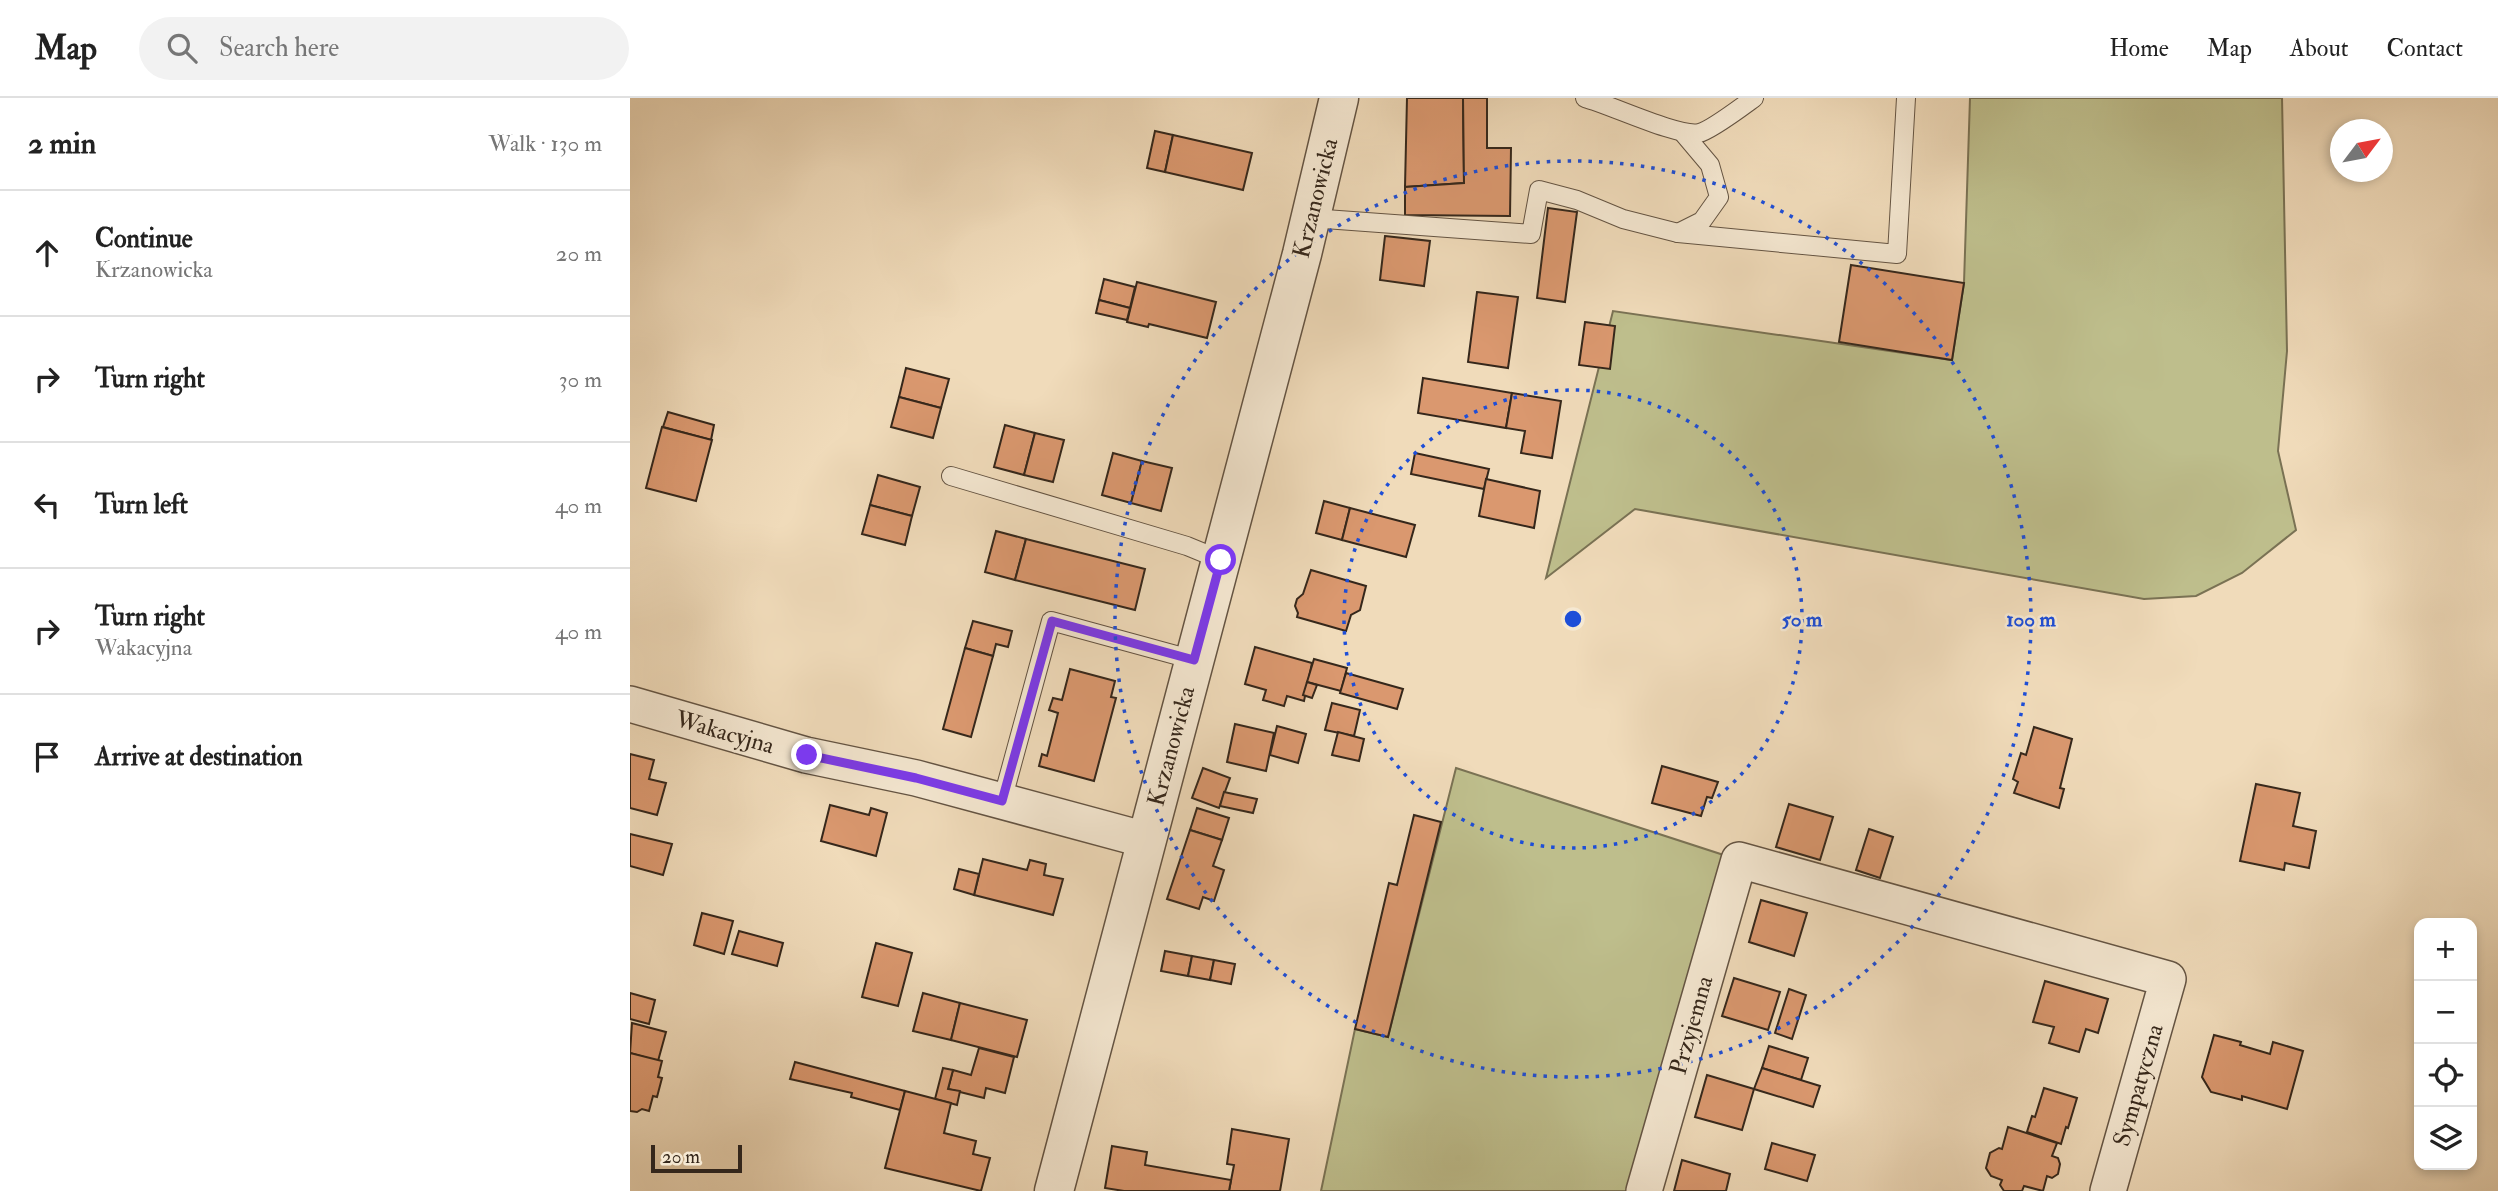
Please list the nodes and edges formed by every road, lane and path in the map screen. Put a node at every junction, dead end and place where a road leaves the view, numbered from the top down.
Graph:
1 (1339, 98) edge
2 (1585, 98) edge
3 (1754, 98) edge
4 (1906, 98) edge
5 (1683, 133) junction
6 (1311, 218) junction
7 (1678, 233) junction
8 (951, 476) dead end
9 (1221, 560) junction
10 (1194, 660) junction
11 (630, 704) edge
12 (1002, 801) junction
13 (1146, 840) junction
14 (2168, 979) joint
15 (1054, 1191) edge
16 (1644, 1191) edge
17 (2108, 1191) edge

1 - 6 street, Krzanowicka
2 - 5 lane
3 - 5 lane
4 - 7 lane
5 - 7 lane
6 - 7 lane
6 - 9 street, Krzanowicka
8 - 9 lane
9 - 10 street, Krzanowicka
10 - 12 lane
10 - 13 street, Krzanowicka
11 - 12 street, Wakacyjna
12 - 13 street, Wakacyjna
13 - 15 street, Krzanowicka
14 - 16 street, Przyjemna
14 - 17 street, Sympatyczna

